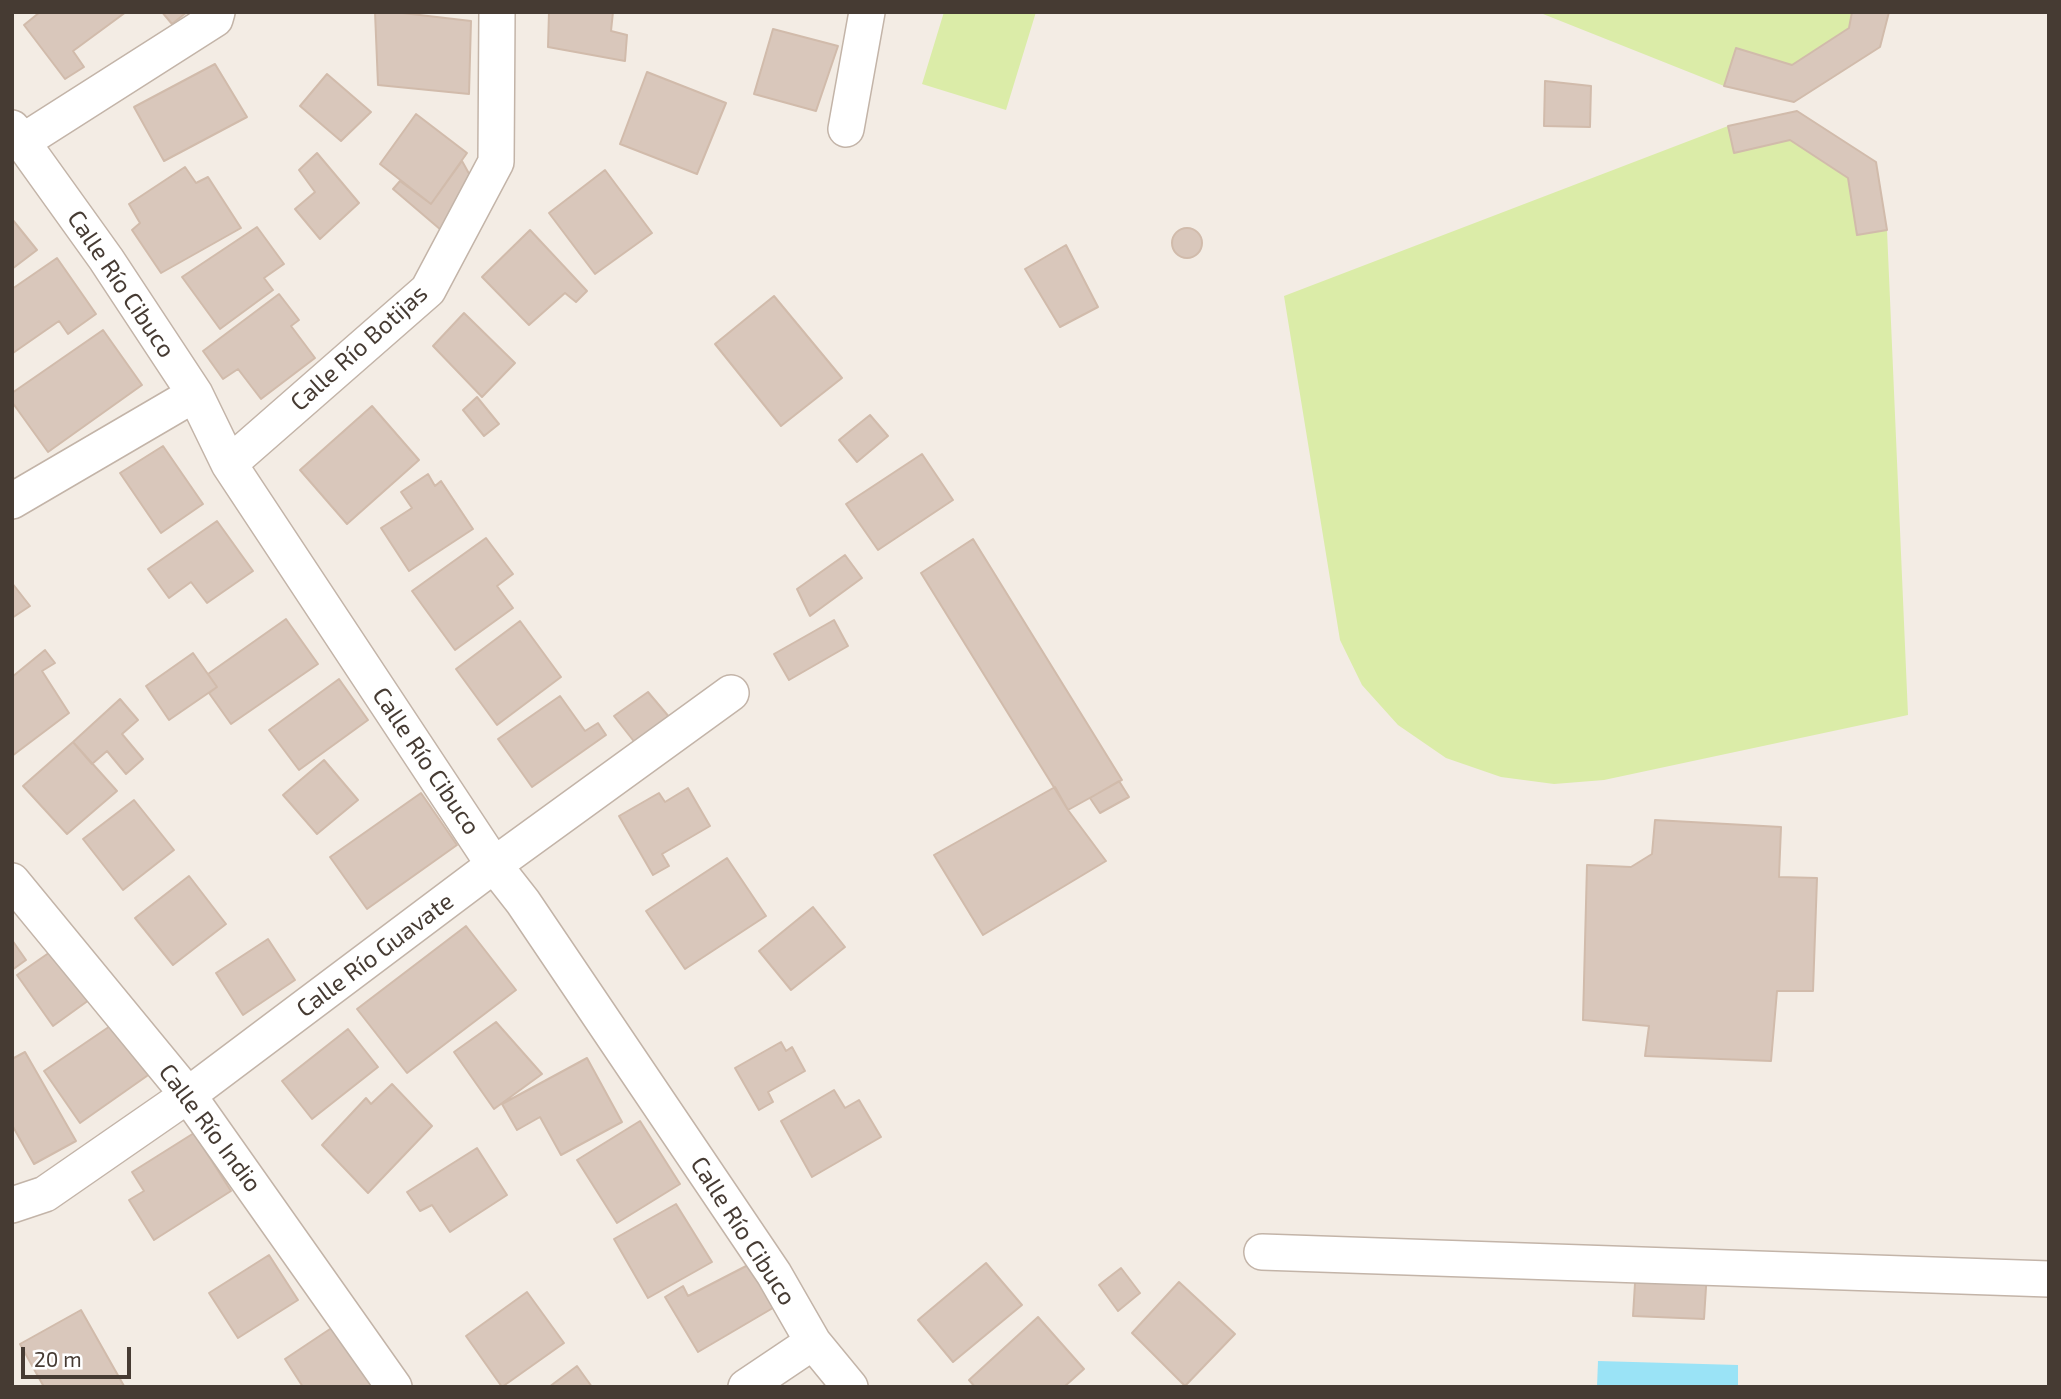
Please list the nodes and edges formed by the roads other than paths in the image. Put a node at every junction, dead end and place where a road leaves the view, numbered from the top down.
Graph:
1 (217, 12) edge
2 (497, 12) edge
3 (867, 12) edge
4 (846, 129) dead end
5 (17, 135) edge
6 (195, 394) junction
7 (229, 464) junction
8 (12, 501) edge
9 (731, 693) dead end
10 (494, 865) junction
11 (12, 881) edge
12 (188, 1095) junction
13 (12, 1205) edge
14 (1262, 1252) dead end
15 (2049, 1279) edge
16 (813, 1342) junction
17 (394, 1387) edge
18 (746, 1387) edge
19 (850, 1387) edge

1 - 5 street
2 - 7 street, Calle Río Botijas
3 - 4 street
5 - 6 street, Calle Río Cibuco
6 - 7 street, Calle Río Cibuco
6 - 8 street
7 - 10 street, Calle Río Cibuco
9 - 10 street, Calle Río Guavate
10 - 12 street, Calle Río Guavate
10 - 16 street, Calle Río Cibuco
11 - 12 street, Calle Río Indio
12 - 13 street, Calle Río Guavate
12 - 17 street, Calle Río Indio
14 - 15 street
16 - 18 street
16 - 19 street, Calle Río Cibuco

